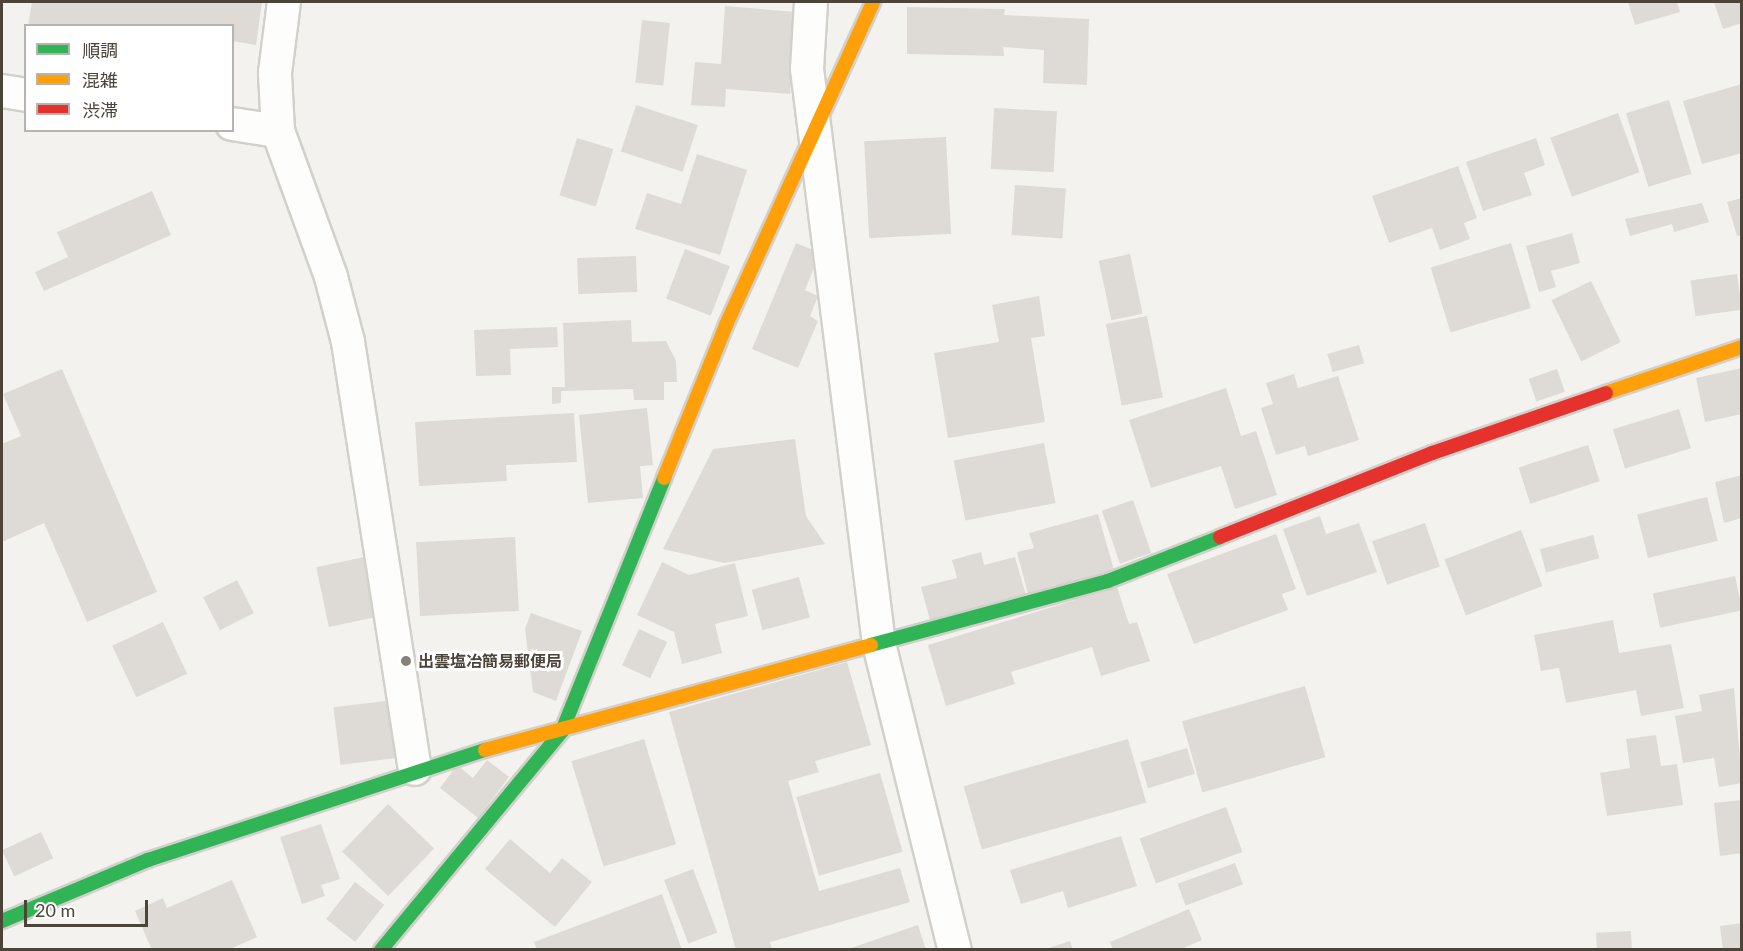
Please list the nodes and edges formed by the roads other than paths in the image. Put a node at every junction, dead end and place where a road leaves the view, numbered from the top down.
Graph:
1 (284, 2) edge
2 (811, 2) edge
3 (873, 2) edge
4 (2, 91) edge
5 (24, 95) edge
6 (234, 124) edge
7 (279, 131) junction
8 (817, 132) junction
9 (1742, 347) edge
10 (879, 644) junction
11 (562, 731) junction
12 (415, 769) junction
13 (2, 921) edge
14 (381, 950) edge
15 (955, 950) edge

1 - 7 street
2 - 8 street
3 - 8 street
4 - 5 street
6 - 7 street
7 - 12 street
8 - 10 street
8 - 11 street
9 - 10 street
10 - 11 street
10 - 15 street
11 - 12 street
11 - 14 street
12 - 13 street

